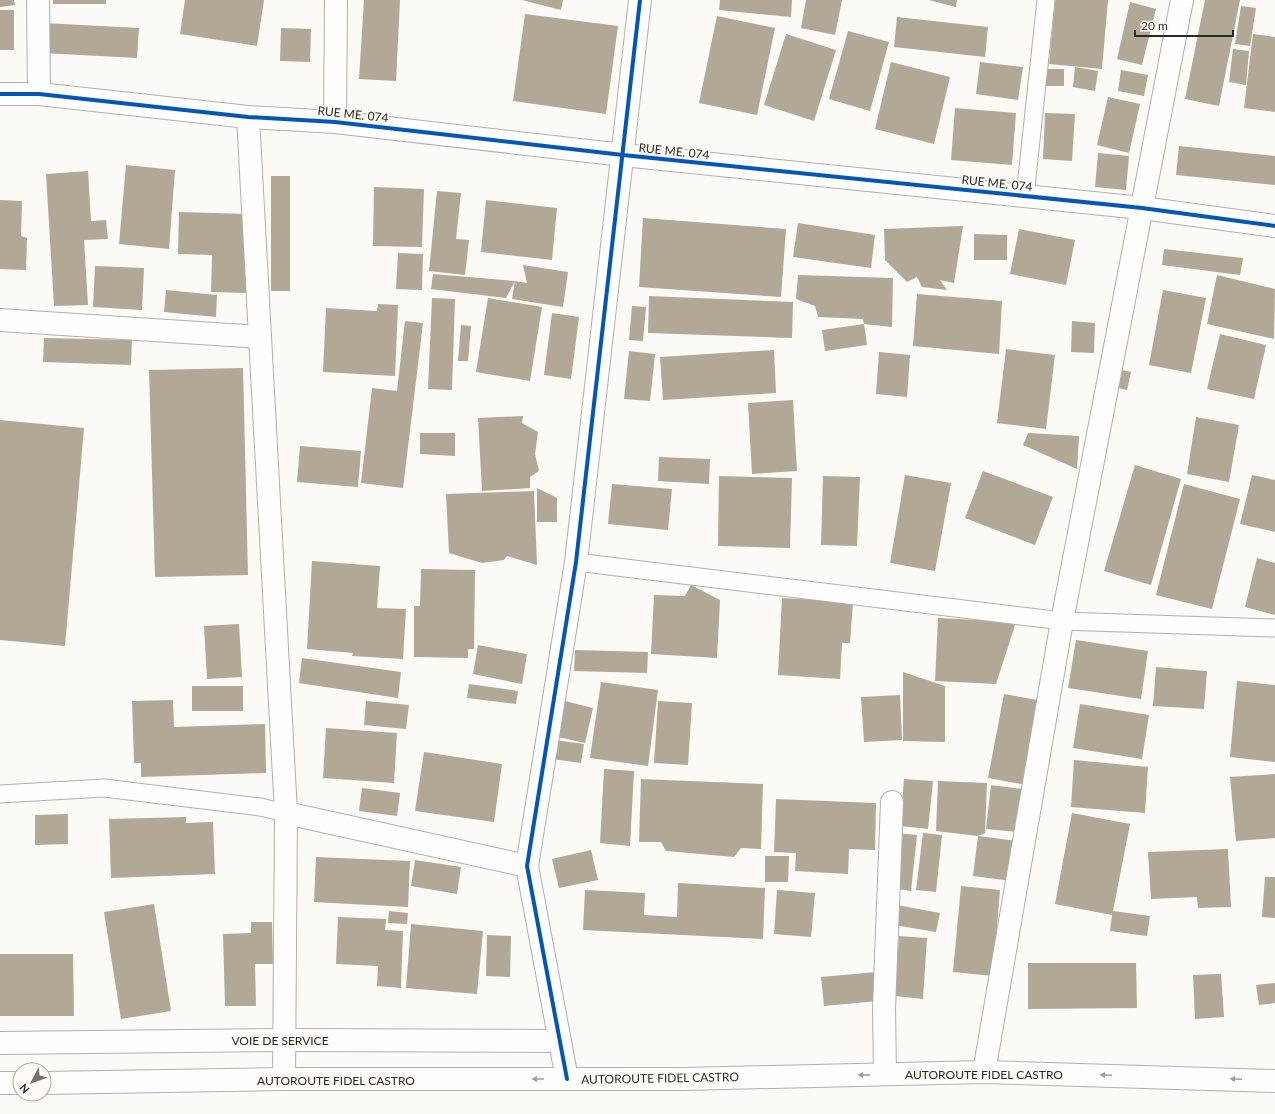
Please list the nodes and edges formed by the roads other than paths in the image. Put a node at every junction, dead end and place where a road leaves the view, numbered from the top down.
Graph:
1 (38, 0) edge
2 (336, 0) edge
3 (640, 0) edge
4 (1046, 0) edge
5 (1182, 0) edge
6 (0, 94) edge
7 (39, 94) junction
8 (248, 117) junction
9 (336, 122) junction
10 (623, 155) junction
11 (1025, 196) junction
12 (1142, 208) junction
13 (1275, 226) edge
14 (0, 320) edge
15 (260, 337) junction
16 (576, 562) junction
17 (1062, 621) junction
18 (1275, 628) edge
19 (0, 794) edge
20 (892, 802) dead end
21 (286, 813) junction
22 (527, 866) junction
23 (284, 1040) junction
24 (560, 1041) junction
25 (0, 1043) edge
26 (984, 1072) junction
27 (885, 1074) junction
28 (284, 1079) junction
29 (567, 1079) junction
30 (1275, 1081) edge
31 (0, 1083) edge
32 (12, 1083) edge
33 (52, 1083) edge

1 - 7 main road
2 - 9 main road
3 - 10 main road
4 - 11 lane
5 - 12 main road
6 - 7 main road, RUE ME. 074
7 - 8 main road, RUE ME. 074
8 - 9 main road, RUE ME. 074
8 - 15 main road
9 - 10 main road, RUE ME. 074
10 - 11 main road, RUE ME. 074
10 - 16 main road
11 - 12 main road, RUE ME. 074
12 - 13 main road, RUE ME. 074
12 - 17 main road
14 - 15 main road
15 - 21 main road
16 - 17 lane
16 - 22 main road
17 - 18 lane
17 - 26 main road
19 - 21 lane
20 - 27 main road
21 - 22 main road
21 - 23 main road
22 - 24 main road
23 - 24 main road, VOIE DE SERVICE
23 - 25 main road, VOIE DE SERVICE
23 - 28 main road
24 - 29 main road
26 - 27 main road, AUTOROUTE FIDEL CASTRO
30 -> 26 main road, AUTOROUTE FIDEL CASTRO
27 -> 29 main road, AUTOROUTE FIDEL CASTRO
29 -> 28 main road, AUTOROUTE FIDEL CASTRO
28 - 33 main road, AUTOROUTE FIDEL CASTRO
31 - 32 main road

